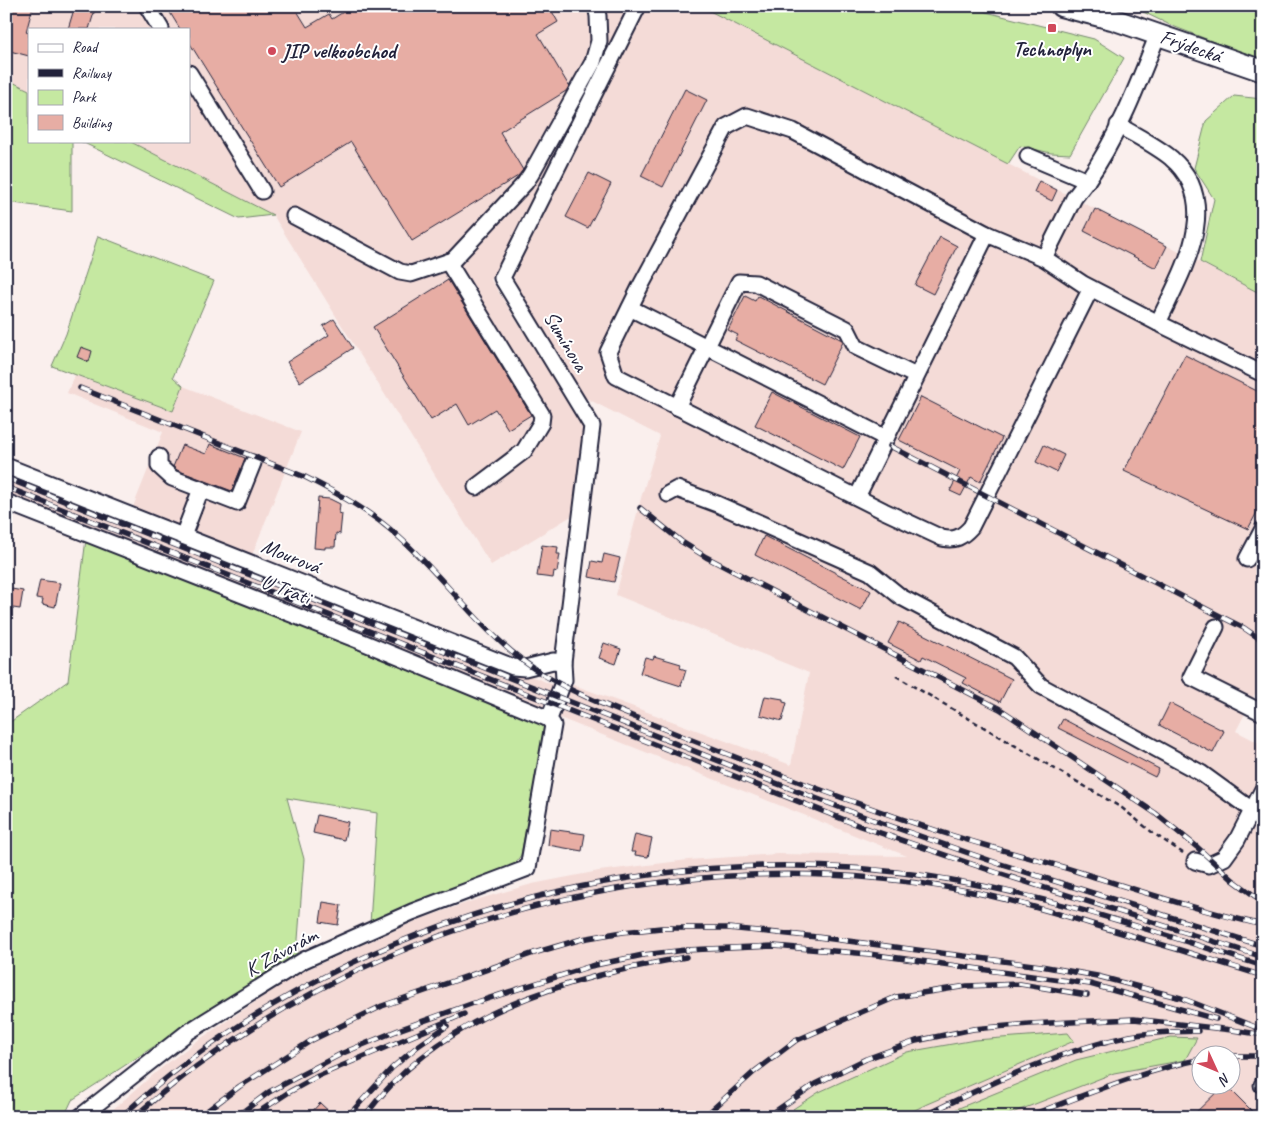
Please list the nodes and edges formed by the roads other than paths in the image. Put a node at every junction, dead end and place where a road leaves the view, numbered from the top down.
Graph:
1 (147, 6) edge
2 (596, 6) edge
3 (638, 6) edge
4 (1061, 6) edge
5 (160, 28) edge
6 (1158, 34) junction
7 (1263, 71) edge
8 (190, 75) edge
9 (1118, 125) junction
10 (1028, 156) dead end
11 (1087, 181) junction
12 (262, 191) dead end
13 (294, 216) dead end
14 (987, 234) junction
15 (1044, 258) junction
16 (448, 262) junction
17 (1091, 288) junction
18 (630, 308) junction
19 (1158, 323) junction
20 (706, 346) junction
21 (1263, 374) edge
22 (916, 376) junction
23 (677, 407) junction
24 (886, 438) junction
25 (159, 456) dead end
26 (253, 463) dead end
27 (6, 466) edge
28 (476, 487) dead end
29 (201, 489) junction
30 (668, 494) dead end
31 (857, 497) junction
32 (6, 502) edge
33 (1263, 528) edge
34 (183, 536) junction
35 (1247, 559) dead end
36 (1216, 627) dead end
37 (563, 662) junction
38 (1263, 712) edge
39 (551, 722) junction
40 (1263, 790) edge
41 (1252, 810) junction
42 (1195, 861) road end
43 (80, 1117) edge

1 - 5 street
2 - 16 street
3 - 37 street, Sumínova
4 - 6 main road, Frýdecká
6 - 7 main road, Frýdecká
6 - 9 street
8 - 12 street
9 - 11 street
9 - 19 street
10 - 11 street
11 - 15 street
13 - 16 street
14 - 15 street
14 - 18 street
14 - 22 street
15 - 17 street
16 - 28 street
17 - 19 street
17 - 31 street
18 - 20 street
18 - 23 street
19 - 21 street
20 - 22 street
20 - 23 street
20 - 24 street
22 - 24 street
23 - 31 street
24 - 31 street
25 - 29 street
26 - 29 street
27 - 34 street, Mourová
29 - 34 street
30 - 41 street
32 - 39 street, U Trati
33 - 35 street
34 - 37 street, Mourová
36 - 38 street
37 - 39 street, Sumínova
39 - 43 street, K Závorám
40 - 41 street
41 - 42 street

